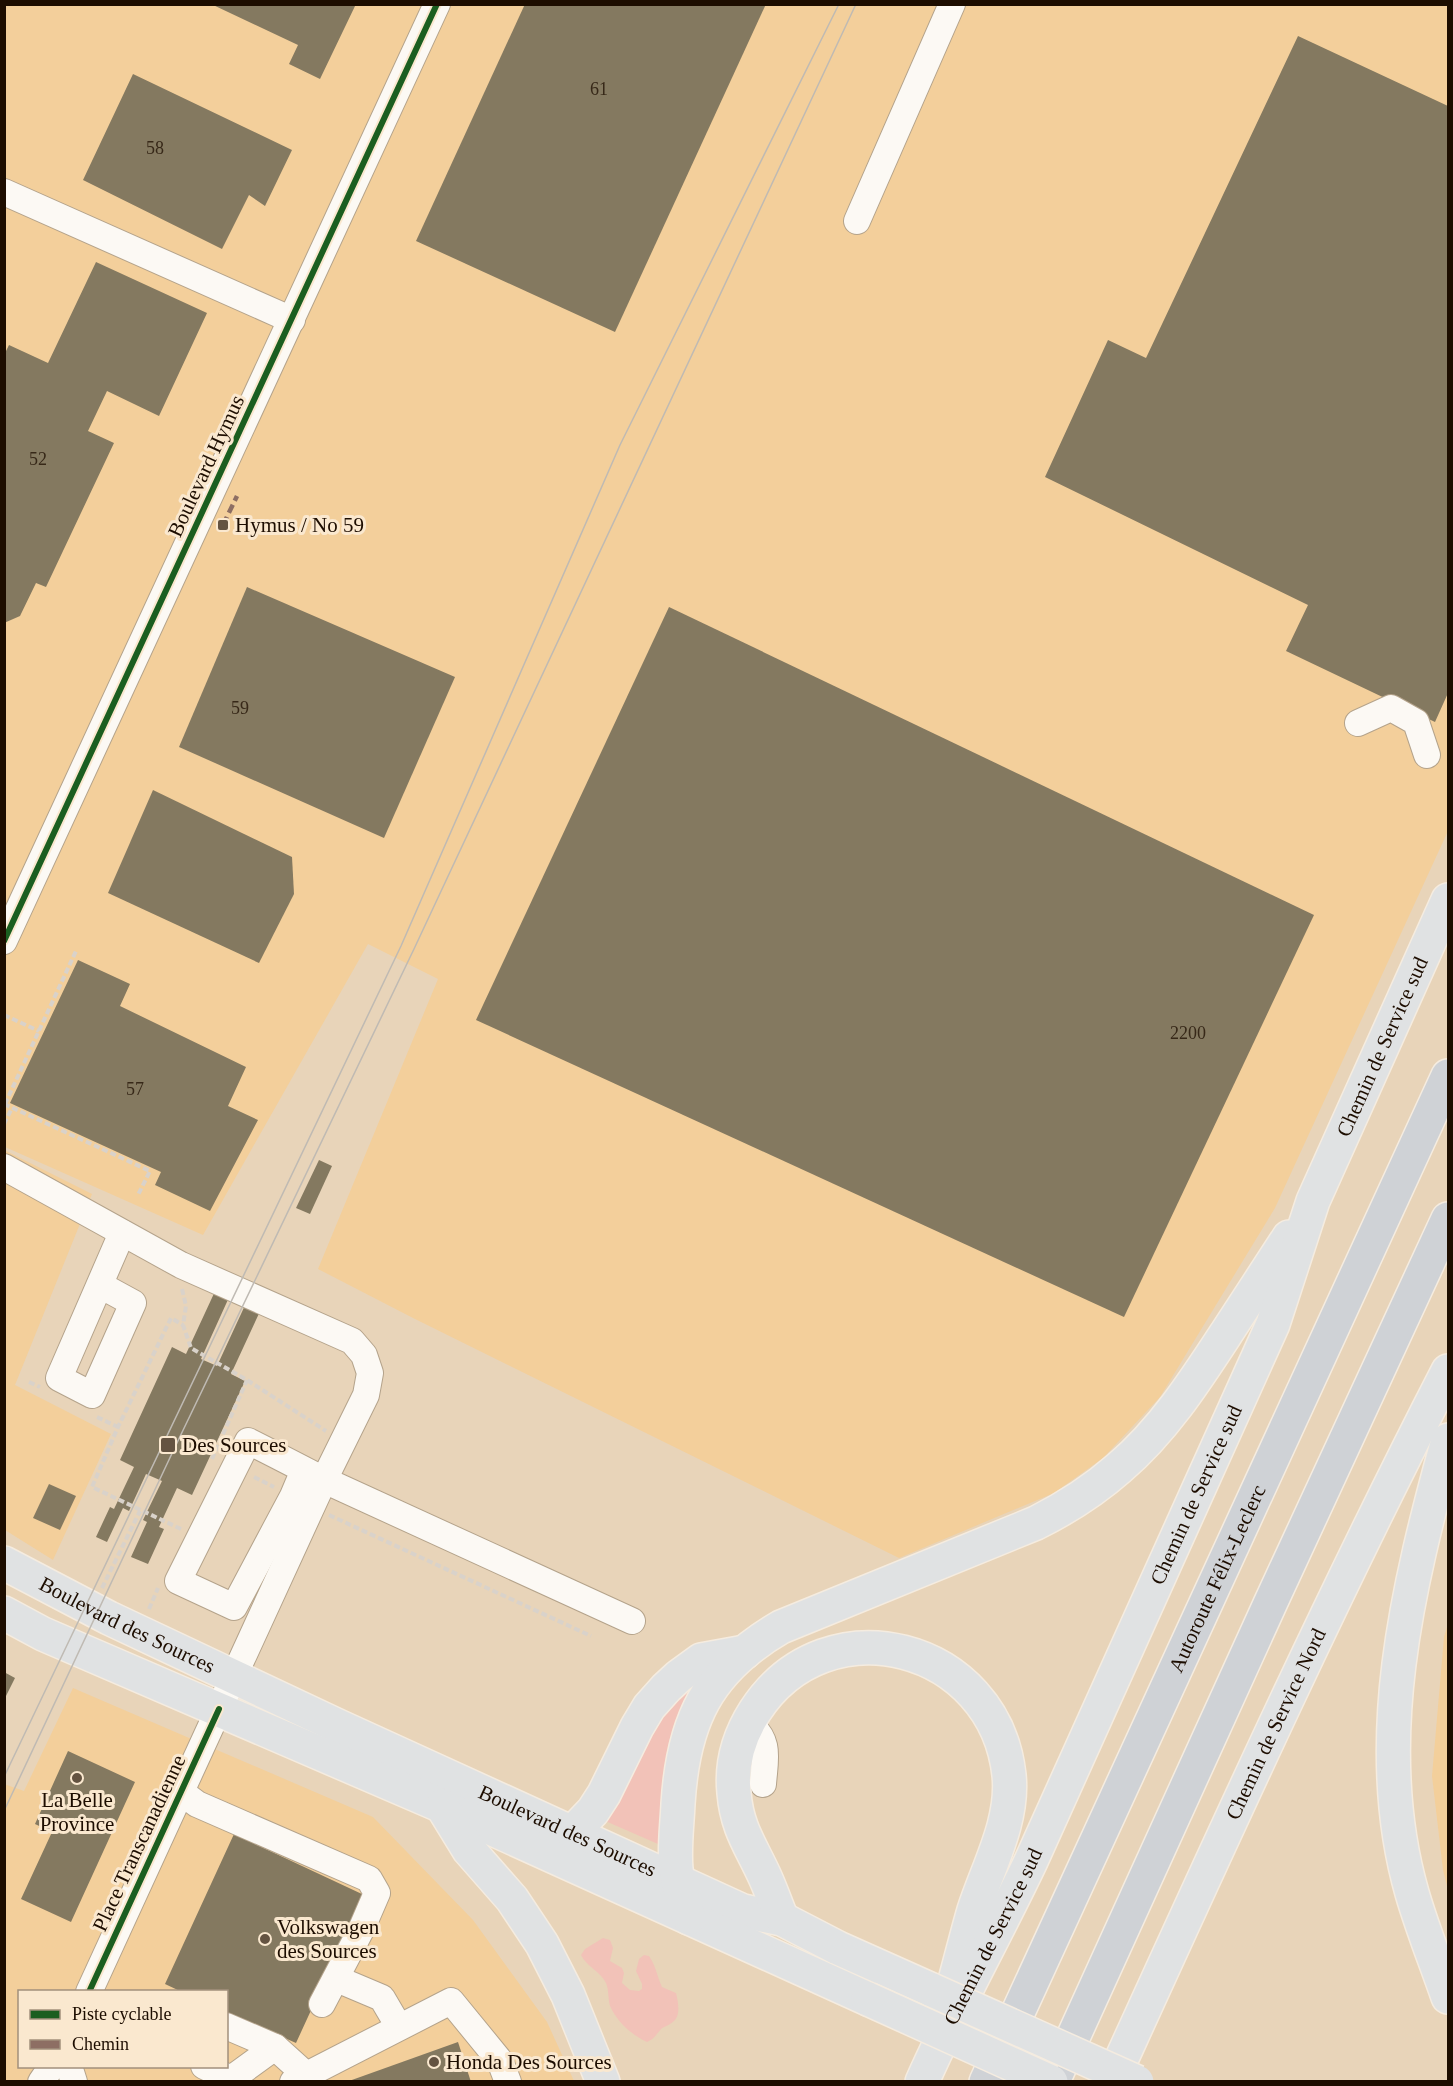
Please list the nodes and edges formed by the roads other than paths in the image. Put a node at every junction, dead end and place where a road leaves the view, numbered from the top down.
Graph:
1 (437, 4) edge
2 (952, 4) edge
3 (4, 192) edge
4 (857, 221) dead end
5 (292, 320) junction
6 (1358, 723) dead end
7 (1427, 755) dead end
8 (1449, 900) edge
9 (4, 941) edge
10 (1449, 1076) edge
11 (4, 1167) edge
12 (1312, 1201) junction
13 (1449, 1219) edge
14 (122, 1233) junction
15 (100, 1284) dead end
16 (1449, 1371) edge
17 (1449, 1440) edge
18 (314, 1475) junction
19 (302, 1501) junction
20 (4, 1563) edge
21 (4, 1613) edge
22 (632, 1621) dead end
23 (745, 1652) junction
24 (234, 1677) junction
25 (219, 1708) junction
26 (748, 1722) junction
27 (763, 1784) dead end
28 (180, 1792) junction
29 (442, 1806) junction
30 (573, 1832) junction
31 (678, 1880) junction
32 (689, 1918) junction
33 (782, 1919) junction
34 (337, 1979) junction
35 (90, 1990) edge
36 (1449, 1996) edge
37 (322, 2004) dead end
38 (228, 2027) edge
39 (399, 2027) junction
40 (275, 2047) junction
41 (938, 2047) junction
42 (51, 2068) edge
43 (206, 2068) edge
44 (300, 2078) edge
45 (41, 2082) edge
46 (508, 2082) edge
47 (603, 2082) edge
48 (922, 2082) edge
49 (986, 2082) edge
50 (1052, 2082) edge
51 (1111, 2082) edge
52 (1137, 2082) edge

1 - 5 street, Boulevard Hymus
2 - 4 street
3 - 5 street
5 - 9 street, Boulevard Hymus
6 - 7 street
8 - 12 main road, Chemin de Service sud
10 - 49 highway, Autoroute Félix-Leclerc
11 - 14 street
12 - 23 main road
12 - 41 main road, Chemin de Service sud
13 - 50 highway
14 - 15 street
14 - 18 street
16 - 51 main road, Chemin de Service Nord
17 - 36 main road
18 - 19 street
18 - 19 street
18 - 22 street
19 - 24 street, Place Transcanadienne
20 - 24 main road, Boulevard des Sources
21 - 25 main road, Boulevard des Sources
23 - 30 main road
23 - 31 main road
24 - 25 street, Place Transcanadienne
24 - 30 main road, Boulevard des Sources
25 - 28 street, Place Transcanadienne
25 - 29 main road, Boulevard des Sources
26 - 27 street
26 - 33 main road
26 - 41 main road
28 - 34 street
28 - 35 street, Place Transcanadienne
29 - 32 main road, Boulevard des Sources
29 - 47 main road
30 - 31 main road, Boulevard des Sources
31 - 32 main road
31 - 33 main road, Boulevard des Sources
32 - 50 main road, Boulevard des Sources, bridge
33 - 52 main road, Boulevard des Sources, bridge
34 - 37 street
34 - 39 street
38 - 40 street
39 - 44 street
39 - 46 street
40 - 43 street
40 - 44 street
41 - 48 main road, Chemin de Service sud
42 - 45 street

